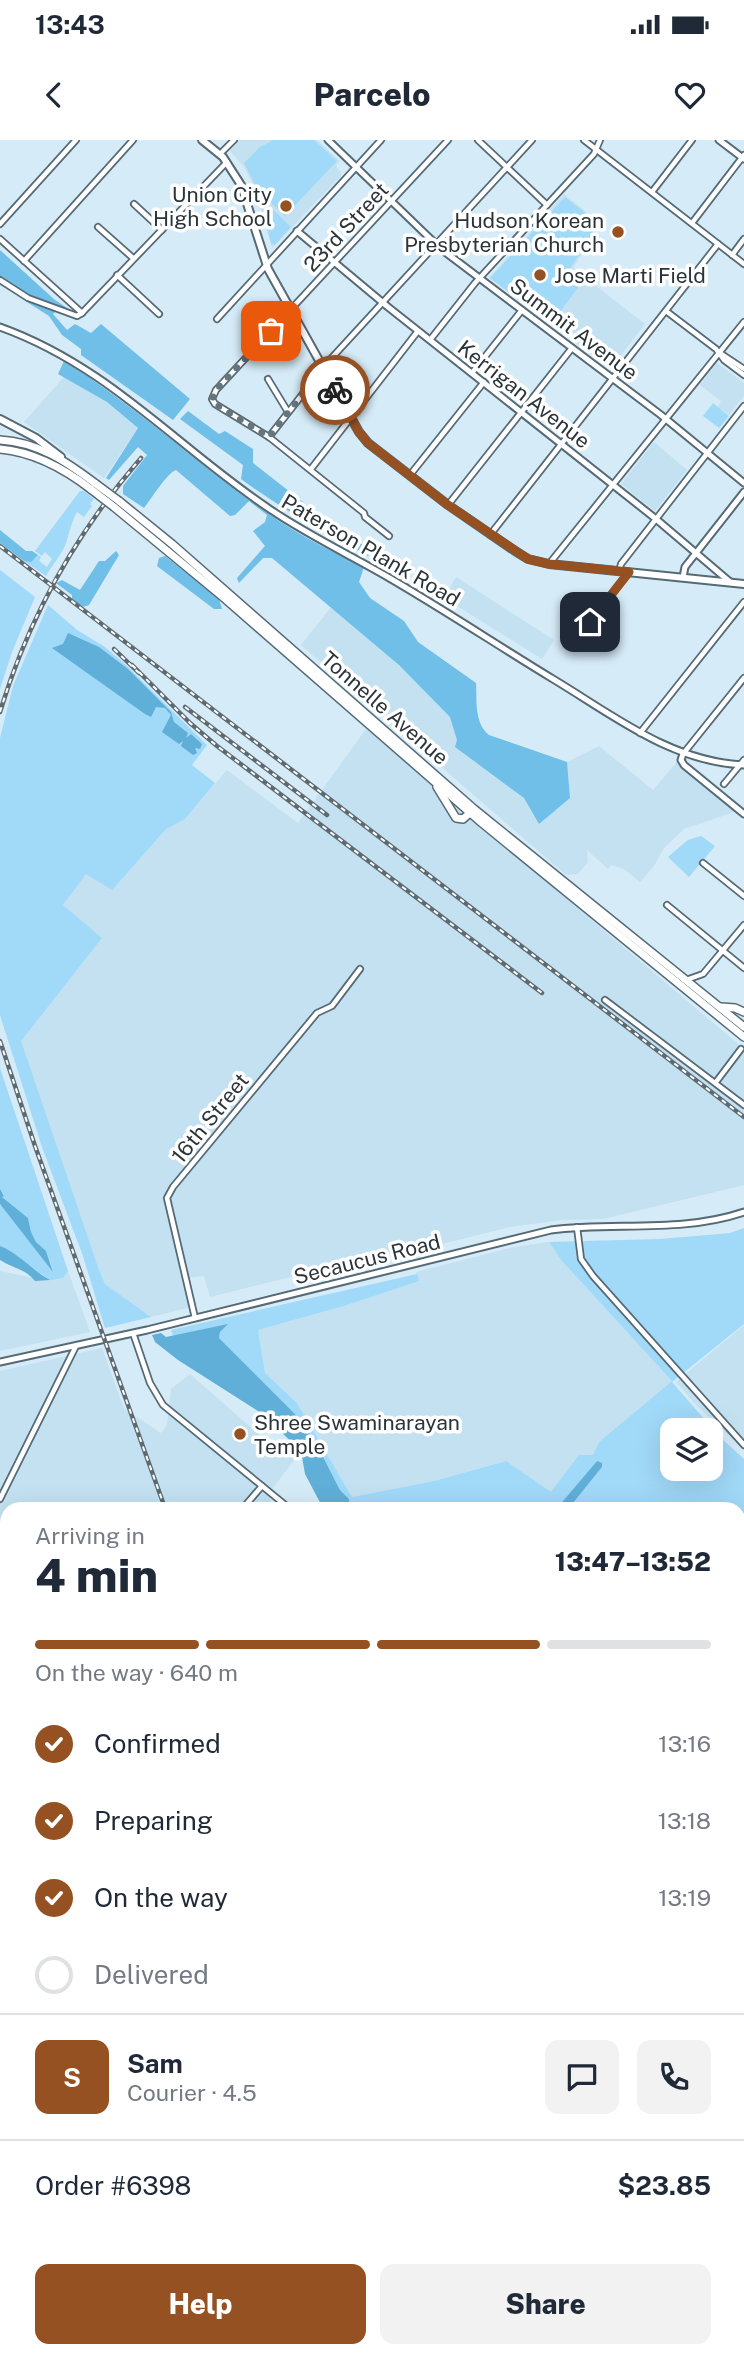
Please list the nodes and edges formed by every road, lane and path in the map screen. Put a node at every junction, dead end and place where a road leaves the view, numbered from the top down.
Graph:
1 (76, 140) edge
2 (133, 140) edge
3 (202, 140) edge
4 (233, 140) edge
5 (328, 140) edge
6 (381, 140) edge
7 (448, 140) edge
8 (478, 140) edge
9 (532, 140) edge
10 (584, 140) edge
11 (600, 140) edge
12 (692, 140) edge
13 (719, 140) edge
14 (596, 149) junction
15 (220, 154) junction
16 (743, 157) edge
17 (227, 162) junction
18 (356, 167) junction
19 (507, 168) junction
20 (652, 192) junction
21 (392, 201) junction
22 (134, 204) dead end
23 (547, 205) junction
24 (692, 223) junction
25 (0, 224) edge
26 (98, 227) dead end
27 (162, 230) junction
28 (297, 231) junction
29 (0, 239) edge
30 (744, 239) edge
31 (436, 244) junction
32 (718, 244) junction
33 (732, 255) junction
34 (133, 258) junction
35 (23, 261) junction
36 (334, 262) junction
37 (744, 264) edge
38 (267, 265) junction
39 (117, 275) junction
40 (480, 279) junction
41 (0, 280) edge
42 (383, 303) junction
43 (291, 310) junction
44 (522, 310) junction
45 (666, 311) junction
46 (82, 313) junction
47 (159, 314) dead end
48 (217, 318) dead end
49 (744, 322) edge
50 (0, 327) edge
51 (418, 331) junction
52 (430, 340) junction
53 (572, 348) junction
54 (719, 353) junction
55 (323, 368) junction
56 (744, 369) edge
57 (472, 373) junction
58 (744, 375) edge
59 (613, 378) junction
60 (268, 379) dead end
61 (484, 382) junction
62 (744, 406) edge
63 (288, 412) junction
64 (522, 413) junction
65 (351, 418) junction
66 (0, 419) edge
67 (666, 419) junction
68 (269, 437) junction
69 (562, 444) junction
70 (0, 445) edge
71 (707, 453) junction
72 (73, 466) junction
73 (311, 469) junction
74 (410, 476) junction
75 (744, 483) edge
76 (612, 485) junction
77 (94, 487) junction
78 (744, 492) edge
79 (448, 505) junction
80 (656, 519) junction
81 (490, 535) junction
82 (389, 536) dead end
83 (169, 547) junction
84 (697, 553) junction
85 (549, 564) junction
86 (619, 571) junction
87 (629, 572) junction
88 (683, 577) junction
89 (730, 582) junction
90 (743, 582) edge
91 (744, 602) edge
92 (590, 622) dead end
93 (744, 678) edge
94 (640, 733) junction
95 (683, 754) junction
96 (743, 763) edge
97 (433, 781) junction
98 (724, 784) dead end
99 (472, 811) junction
100 (744, 814) edge
101 (703, 863) dead end
102 (744, 896) edge
103 (667, 905) dead end
104 (744, 925) edge
105 (723, 950) junction
106 (744, 968) edge
107 (360, 970) dead end
108 (686, 981) junction
109 (605, 1000) dead end
110 (718, 1006) junction
111 (744, 1012) edge
112 (744, 1035) edge
113 (741, 1049) dead end
114 (716, 1082) junction
115 (744, 1105) edge
116 (744, 1212) edge
117 (577, 1227) junction
118 (195, 1318) junction
119 (133, 1333) junction
120 (76, 1345) junction
121 (0, 1362) edge
122 (744, 1445) edge
123 (262, 1486) junction
124 (0, 1499) edge
125 (248, 1502) edge
126 (282, 1502) edge

1 - 25 street
2 - 35 street
3 - 15 main road
4 - 15 street
5 - 18 main road, Summit Avenue
6 - 18 street
7 - 21 street, 23rd Street
8 - 19 street
9 - 19 street
10 - 14 street
11 - 14 street
12 - 20 street
13 - 16 main road
14 - 20 street
14 - 23 street
15 - 17 main road
16 - 24 street
17 - 27 street
17 - 38 main road
18 - 21 main road, Summit Avenue
18 - 28 street
19 - 23 street
19 - 31 street
20 - 24 street
21 - 31 main road, Summit Avenue
21 - 36 street, 23rd Street
22 - 27 street
23 - 40 street
24 - 32 street
26 - 34 street
27 - 34 street
28 - 36 main road, Kerrigan Avenue
28 - 38 street
29 - 35 street
30 - 33 street
31 - 40 main road, Summit Avenue
31 - 42 street
32 - 33 street
32 - 45 street
33 - 37 street
34 - 39 street
35 - 46 street
36 - 42 main road, Kerrigan Avenue
36 - 43 street, 23rd Street
38 - 43 main road
38 - 48 street
39 - 46 street
39 - 47 street
40 - 44 main road, Summit Avenue
40 - 52 street
41 - 46 street
42 - 51 main road, Kerrigan Avenue
42 - 55 street
43 - 55 main road
43 - 68 street, 23rd Street
44 - 53 main road, Summit Avenue
44 - 57 street
45 - 54 street
45 - 59 street
49 - 54 street
50 - 94 main road, Paterson Plank Road
51 - 52 main road, Kerrigan Avenue
51 - 65 street
52 - 57 main road, Kerrigan Avenue
53 - 59 main road, Summit Avenue
53 - 64 street
54 - 56 street
54 - 58 street
54 - 67 street
55 - 63 street
55 - 65 main road
57 - 61 main road, Kerrigan Avenue
59 - 67 main road, Summit Avenue
59 - 69 street
60 - 63 street
61 - 64 main road, Kerrigan Avenue
61 - 74 street
62 - 71 street
63 - 68 street
64 - 69 main road, Kerrigan Avenue
64 - 79 street
65 - 73 street
65 - 74 main road
66 - 72 main road, Tonnelle Avenue
67 - 71 main road, Summit Avenue
67 - 76 street
68 - 73 street
69 - 76 main road, Kerrigan Avenue
69 - 81 street
70 - 72 highway
70 - 77 highway, Tonnelle Avenue
71 - 75 main road, Summit Avenue
71 - 80 street
72 - 77 highway, Tonnelle Avenue
73 - 82 street
74 - 79 main road
76 - 80 main road, Kerrigan Avenue
76 - 85 street
77 - 83 highway, Tonnelle Avenue, bridge
78 - 84 main road
79 - 81 main road
80 - 84 main road, Kerrigan Avenue
80 - 86 street
81 - 85 main road
83 - 97 highway, Tonnelle Avenue
83 - 99 highway, Tonnelle Avenue
84 - 88 main road
84 - 89 main road, Kerrigan Avenue
85 - 86 main road
86 - 87 main road
87 - 88 main road
87 - 92 street
88 - 89 main road
89 - 90 main road
91 - 94 street
93 - 95 street
94 - 95 main road, Paterson Plank Road
95 - 96 main road, Paterson Plank Road
95 - 100 main road
96 - 98 street
97 - 99 highway, Tonnelle Avenue
97 - 99 highway
99 - 108 highway, Tonnelle Avenue
99 - 112 highway, Tonnelle Avenue
101 - 102 street
103 - 105 street
104 - 105 street
105 - 106 street
105 - 108 street
107 - 118 street, 16th Street
108 - 110 highway, Tonnelle Avenue
109 - 114 street
110 - 111 highway
110 - 112 highway, Tonnelle Avenue
113 - 114 street
114 - 115 street
116 - 117 main road, Secaucus Road
117 - 118 main road, Secaucus Road
117 - 122 street
118 - 119 main road, Secaucus Road
119 - 120 main road, Secaucus Road
119 - 123 street
120 - 121 main road, Secaucus Road
120 - 124 street
123 - 125 street
123 - 126 street

